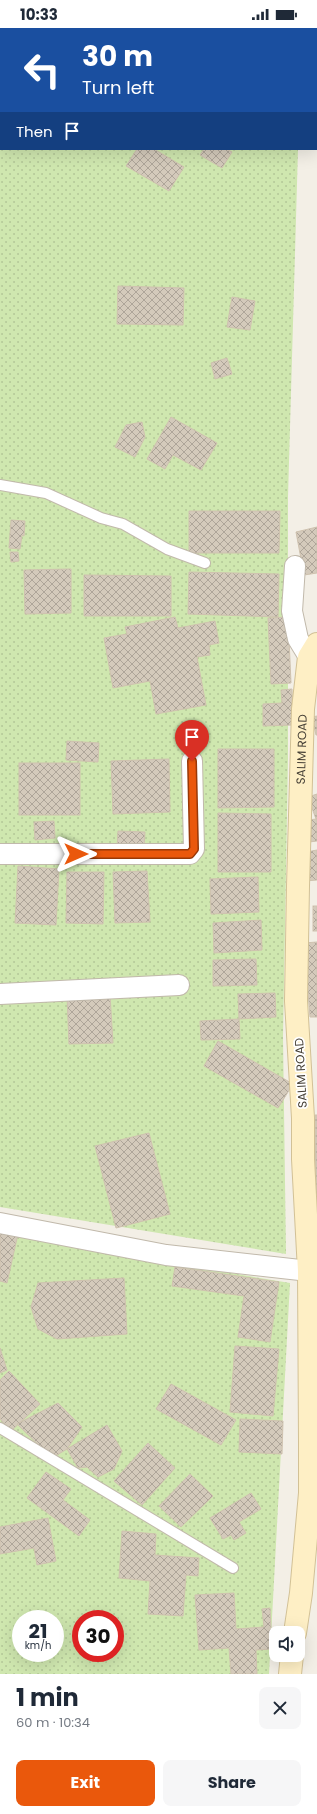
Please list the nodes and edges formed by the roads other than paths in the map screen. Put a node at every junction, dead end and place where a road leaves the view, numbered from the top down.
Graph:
1 (0, 485) edge
2 (205, 563) dead end
3 (295, 566) dead end
4 (313, 650) edge
5 (192, 761) dead end
6 (0, 854) edge
7 (179, 985) dead end
8 (0, 994) edge
9 (0, 1222) edge
10 (311, 1259) edge
11 (0, 1428) edge
12 (233, 1568) dead end
13 (296, 1626) edge
14 (291, 1662) edge
15 (290, 1674) edge

1 - 2 lane
3 - 4 street, SALIM ROAD
4 - 10 street, SALIM ROAD
5 - 6 street
7 - 8 street
9 - 10 street
10 - 13 street, SALIM ROAD
11 - 12 lane
14 - 15 street

